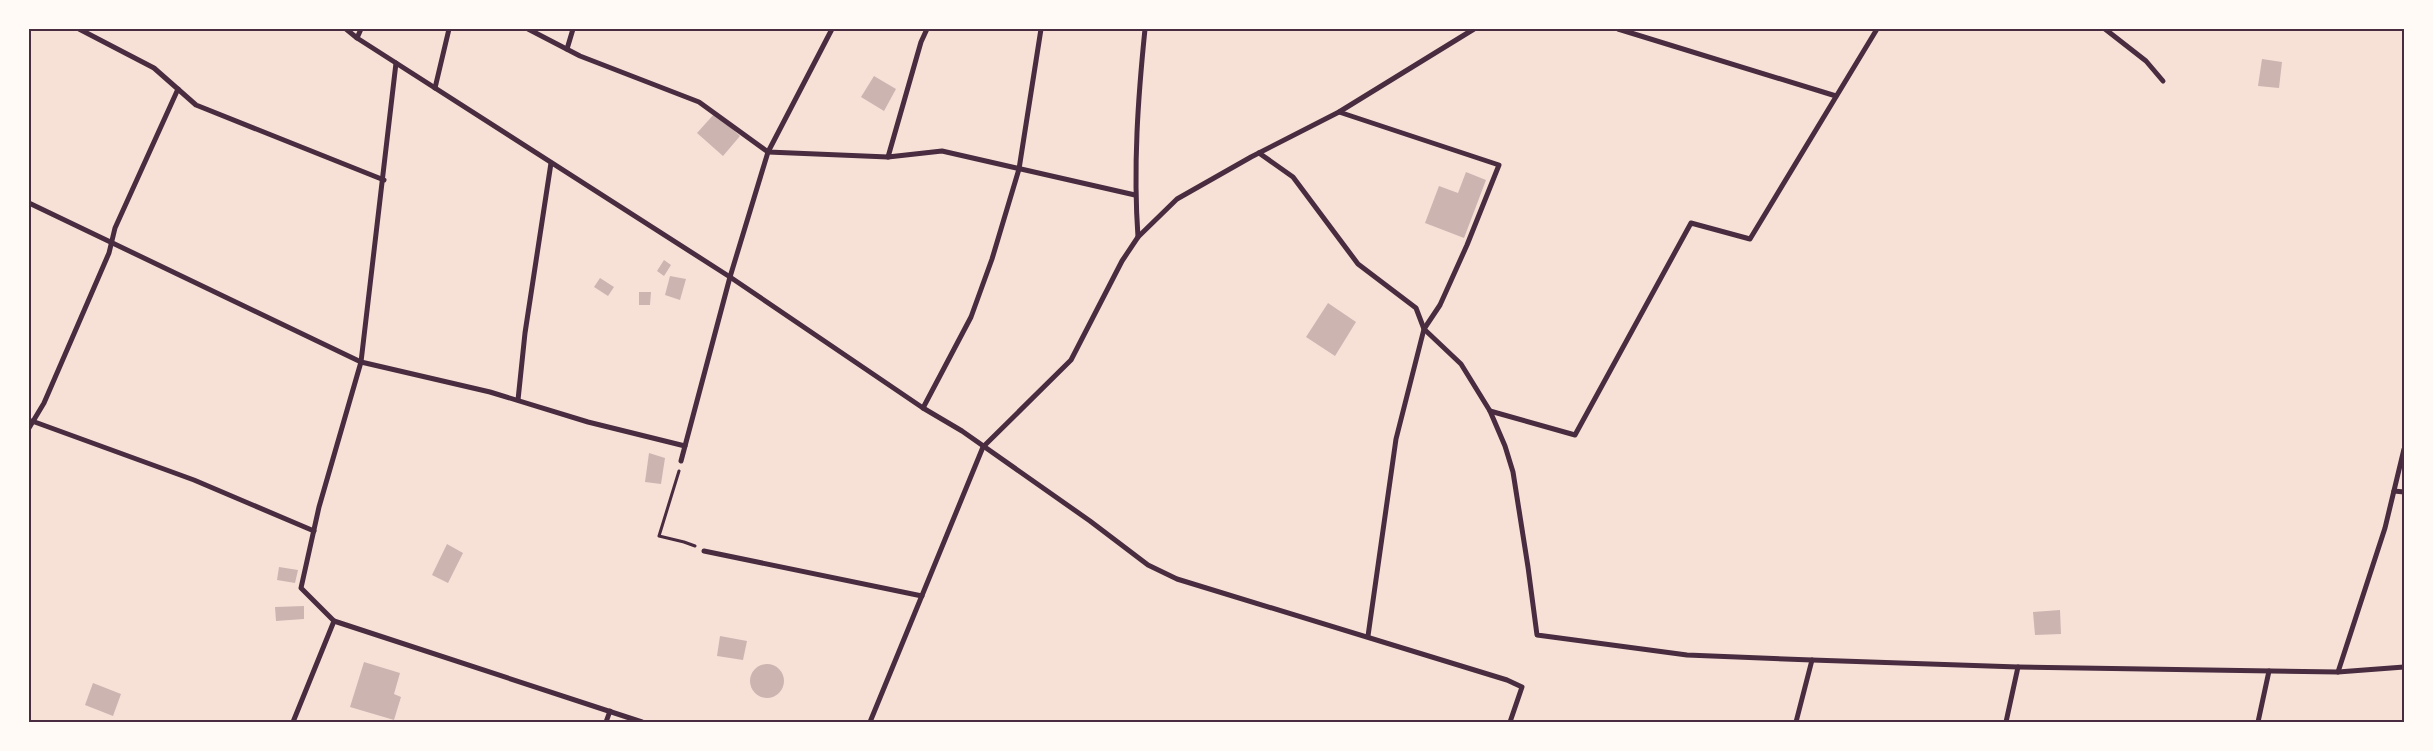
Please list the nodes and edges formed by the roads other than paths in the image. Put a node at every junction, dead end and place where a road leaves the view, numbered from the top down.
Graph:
1 (79, 29) edge
2 (346, 29) edge
3 (361, 29) edge
4 (449, 29) edge
5 (528, 29) edge
6 (573, 29) edge
7 (832, 29) edge
8 (927, 29) edge
9 (1041, 29) edge
10 (1145, 29) edge
11 (1472, 29) edge
12 (1618, 29) edge
13 (1877, 29) edge
14 (2105, 29) edge
15 (357, 38) junction
16 (567, 49) junction
17 (396, 64) junction
18 (2163, 82) dead end
19 (435, 88) junction
20 (178, 89) junction
21 (1836, 96) junction
22 (1339, 112) junction
23 (768, 152) junction
24 (1259, 153) junction
25 (888, 157) junction
26 (551, 163) junction
27 (1020, 169) junction
28 (384, 180) junction
29 (1135, 195) junction
30 (29, 203) edge
31 (1138, 237) junction
32 (112, 242) junction
33 (730, 277) junction
34 (1424, 329) junction
35 (361, 362) junction
36 (518, 400) junction
37 (923, 408) junction
38 (1490, 411) junction
39 (32, 421) junction
40 (29, 428) edge
41 (685, 446) junction
42 (983, 447) junction
43 (2404, 449) edge
44 (682, 461) road end
45 (2394, 491) junction
46 (2404, 492) edge
47 (314, 532) junction
48 (704, 551) road end
49 (922, 596) junction
50 (334, 621) junction
51 (1368, 636) junction
52 (1812, 660) junction
53 (2404, 666) edge
54 (2018, 667) junction
55 (2269, 671) junction
56 (2338, 672) junction
57 (610, 711) junction
58 (293, 722) edge
59 (606, 722) edge
60 (642, 722) edge
61 (870, 722) edge
62 (1510, 722) edge
63 (1796, 722) edge
64 (2006, 722) edge
65 (2258, 722) edge

1 - 20 street
2 - 15 street
3 - 15 street
4 - 19 street
5 - 16 street
6 - 16 street
7 - 23 street
8 - 25 street
9 - 27 street
10 - 29 street
11 - 22 street
12 - 21 street
13 - 21 street
14 - 18 street
15 - 17 street
16 - 23 street
17 - 19 street
17 - 28 street
19 - 26 street
20 - 28 street
20 - 32 street
21 - 38 street
22 - 24 street
22 - 34 street
23 - 25 street
23 - 33 street
24 - 31 street
24 - 34 street
25 - 27 street
26 - 33 street
26 - 36 street
27 - 29 street
27 - 37 street
28 - 35 street
29 - 31 street
30 - 32 street
31 - 42 street
32 - 35 street
32 - 39 street
33 - 37 street
33 - 41 street
34 - 38 street
34 - 51 street
35 - 36 street
35 - 47 street
36 - 41 street
37 - 42 street
38 - 52 street
39 - 40 street
39 - 47 street
41 - 44 street
42 - 49 street
42 - 51 street
43 - 45 street
45 - 46 street
45 - 56 street
47 - 50 street
48 - 49 street
49 - 61 street
50 - 57 street
50 - 58 street
51 - 62 street
52 - 54 street
52 - 63 street
53 - 56 street
54 - 55 street
54 - 64 street
55 - 56 street
55 - 65 street
57 - 59 street
57 - 60 street

